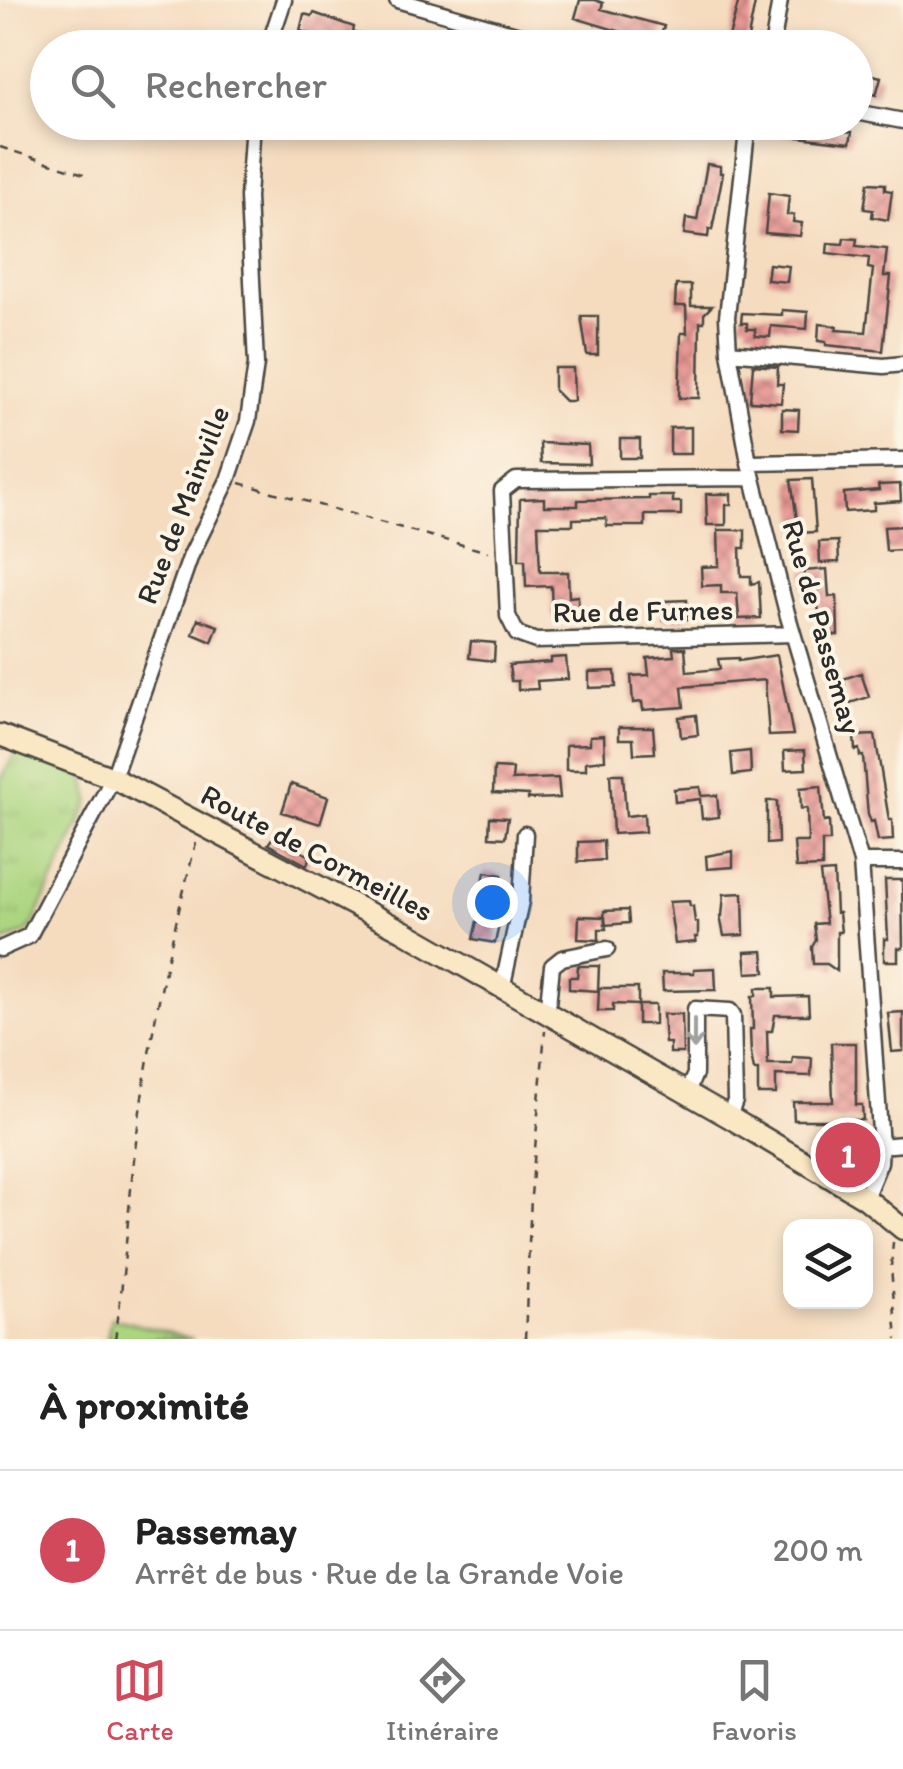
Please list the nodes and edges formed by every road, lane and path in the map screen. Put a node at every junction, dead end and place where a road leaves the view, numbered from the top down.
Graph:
1 (284, 0) edge
2 (397, 0) edge
3 (780, 0) edge
4 (274, 30) edge
5 (502, 30) edge
6 (775, 30) edge
7 (873, 115) edge
8 (903, 121) edge
9 (251, 140) edge
10 (746, 140) edge
11 (0, 147) edge
12 (87, 174) dead end
13 (729, 352) junction
14 (903, 364) edge
15 (903, 460) edge
16 (751, 470) junction
17 (228, 480) junction
18 (504, 556) junction
19 (793, 634) junction
20 (0, 735) edge
21 (112, 778) junction
22 (202, 825) junction
23 (525, 834) dead end
24 (861, 862) junction
25 (903, 862) edge
26 (607, 949) dead end
27 (0, 950) edge
28 (502, 989) junction
29 (546, 1014) junction
30 (687, 1092) junction
31 (730, 1117) junction
32 (903, 1144) edge
33 (881, 1146) junction
34 (838, 1182) junction
35 (866, 1198) junction
36 (901, 1228) edge
37 (115, 1339) edge
38 (525, 1339) edge
39 (897, 1339) edge

1 - 4 street
2 - 5 street
3 - 6 street
7 - 8 street
9 - 17 street, Rue de Mainville
10 - 13 street, Rue de Passemay
11 - 12 path
13 - 14 street
13 - 16 street, Rue de Passemay
15 - 16 street
16 - 18 street, Rue de Furnes
16 - 19 street, Rue de Passemay
17 - 18 path
17 - 21 street, Rue de Mainville
18 - 19 street, Rue de Furnes
19 - 24 street, Rue de Passemay
20 - 21 main road, Route de Cormeilles
21 - 22 main road, Route de Cormeilles
21 - 27 street, Rue de Mainville
22 - 28 main road, Route de Cormeilles
22 - 37 path
23 - 28 street
24 - 25 street
24 - 33 street, Rue de Passemay
26 - 29 street
28 - 29 main road, Route de Cormeilles
29 - 30 main road, Route de Cormeilles
29 - 38 path
30 - 31 main road, Route de Cormeilles
31 -> 30 street
31 - 34 main road, Route de Cormeilles
32 - 33 street
33 - 34 street
33 - 35 street, Rue de Passemay
34 - 35 main road, Route de Cormeilles
35 - 36 main road, Route de Cormeilles
36 - 39 path

